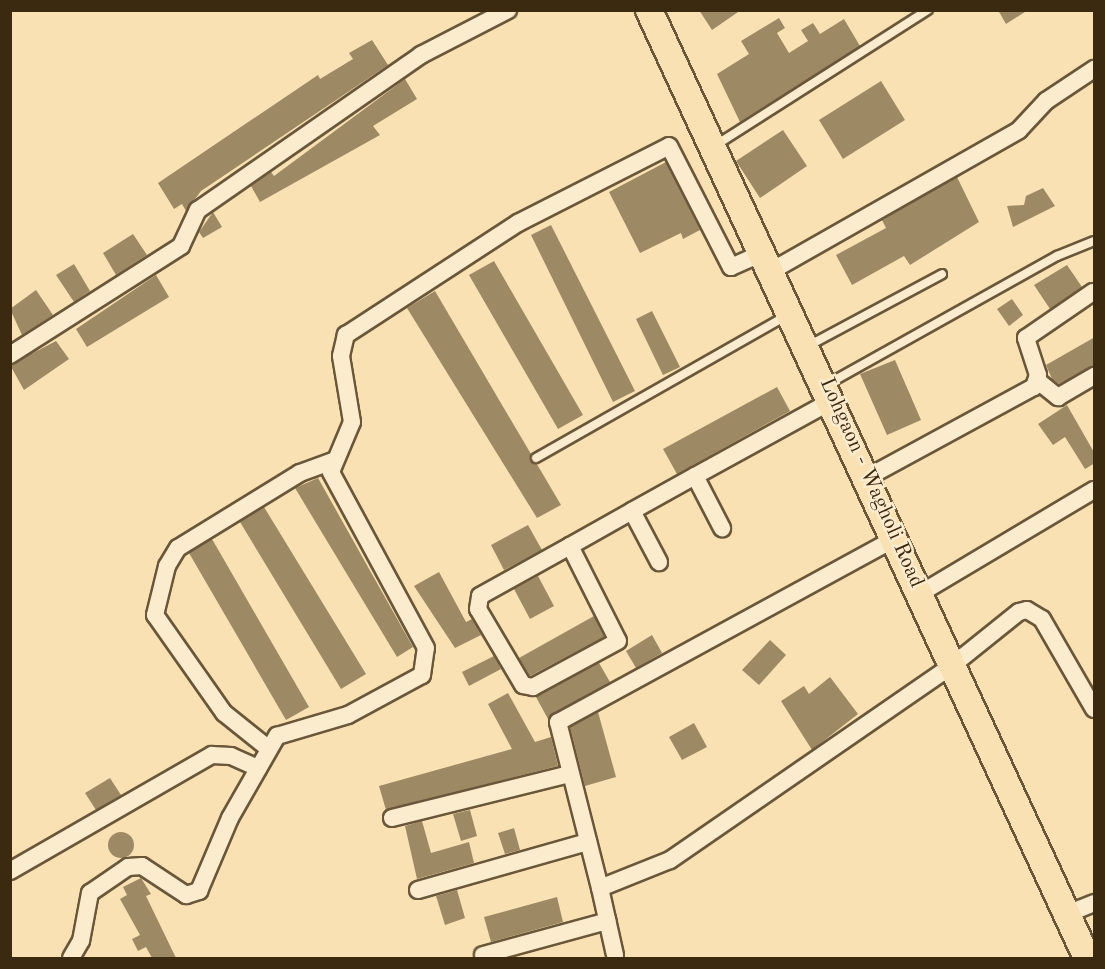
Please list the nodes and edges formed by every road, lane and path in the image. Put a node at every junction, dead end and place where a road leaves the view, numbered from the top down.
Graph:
1 (508, 10) edge
2 (649, 10) edge
3 (928, 10) edge
4 (1095, 69) edge
5 (715, 146) junction
6 (1095, 241) edge
7 (768, 261) junction
8 (942, 274) dead end
9 (1093, 292) edge
10 (792, 312) junction
11 (808, 346) junction
12 (10, 355) edge
13 (1095, 376) edge
14 (1038, 381) junction
15 (830, 393) junction
16 (536, 458) dead end
17 (333, 461) junction
18 (695, 476) junction
19 (868, 477) junction
20 (1095, 490) edge
21 (632, 511) junction
22 (722, 528) dead end
23 (896, 538) junction
24 (570, 546) junction
25 (658, 562) dead end
26 (921, 593) junction
27 (954, 664) junction
28 (1095, 709) edge
29 (268, 749) junction
30 (258, 768) junction
31 (570, 774) junction
32 (392, 818) dead end
33 (588, 842) junction
34 (10, 871) edge
35 (600, 888) junction
36 (418, 890) dead end
37 (1095, 903) edge
38 (1067, 914) junction
39 (607, 921) junction
40 (483, 955) dead end
41 (615, 955) dead end
42 (71, 958) edge
43 (1087, 958) edge

1 - 12 street
2 - 5 main road, Lohgaon - Wagholi Road
3 - 5 lane
4 - 7 street
5 - 7 main road, Lohgaon - Wagholi Road
6 - 15 lane
7 - 10 main road, Lohgaon - Wagholi Road
7 - 17 street
8 - 11 lane
9 - 14 street
10 - 11 main road, Lohgaon - Wagholi Road
10 - 16 lane
11 - 15 main road, Lohgaon - Wagholi Road
13 - 14 street
14 - 19 street
15 - 18 street
15 - 19 main road, Lohgaon - Wagholi Road
17 - 29 street
17 - 29 street
18 - 21 street
18 - 22 street
19 - 23 main road, Lohgaon - Wagholi Road
20 - 26 street
21 - 24 street
21 - 25 street
23 - 26 main road, Lohgaon - Wagholi Road
23 - 31 street
24 - 24 street
26 - 27 main road, Lohgaon - Wagholi Road
27 - 28 street
27 - 35 street
27 - 38 main road, Lohgaon - Wagholi Road
29 - 30 street
30 - 34 street
30 - 42 street
31 - 32 street
31 - 33 street
33 - 35 street
33 - 36 street
35 - 39 street
37 - 38 street
38 - 43 main road, Lohgaon - Wagholi Road
39 - 40 street
39 - 41 street

